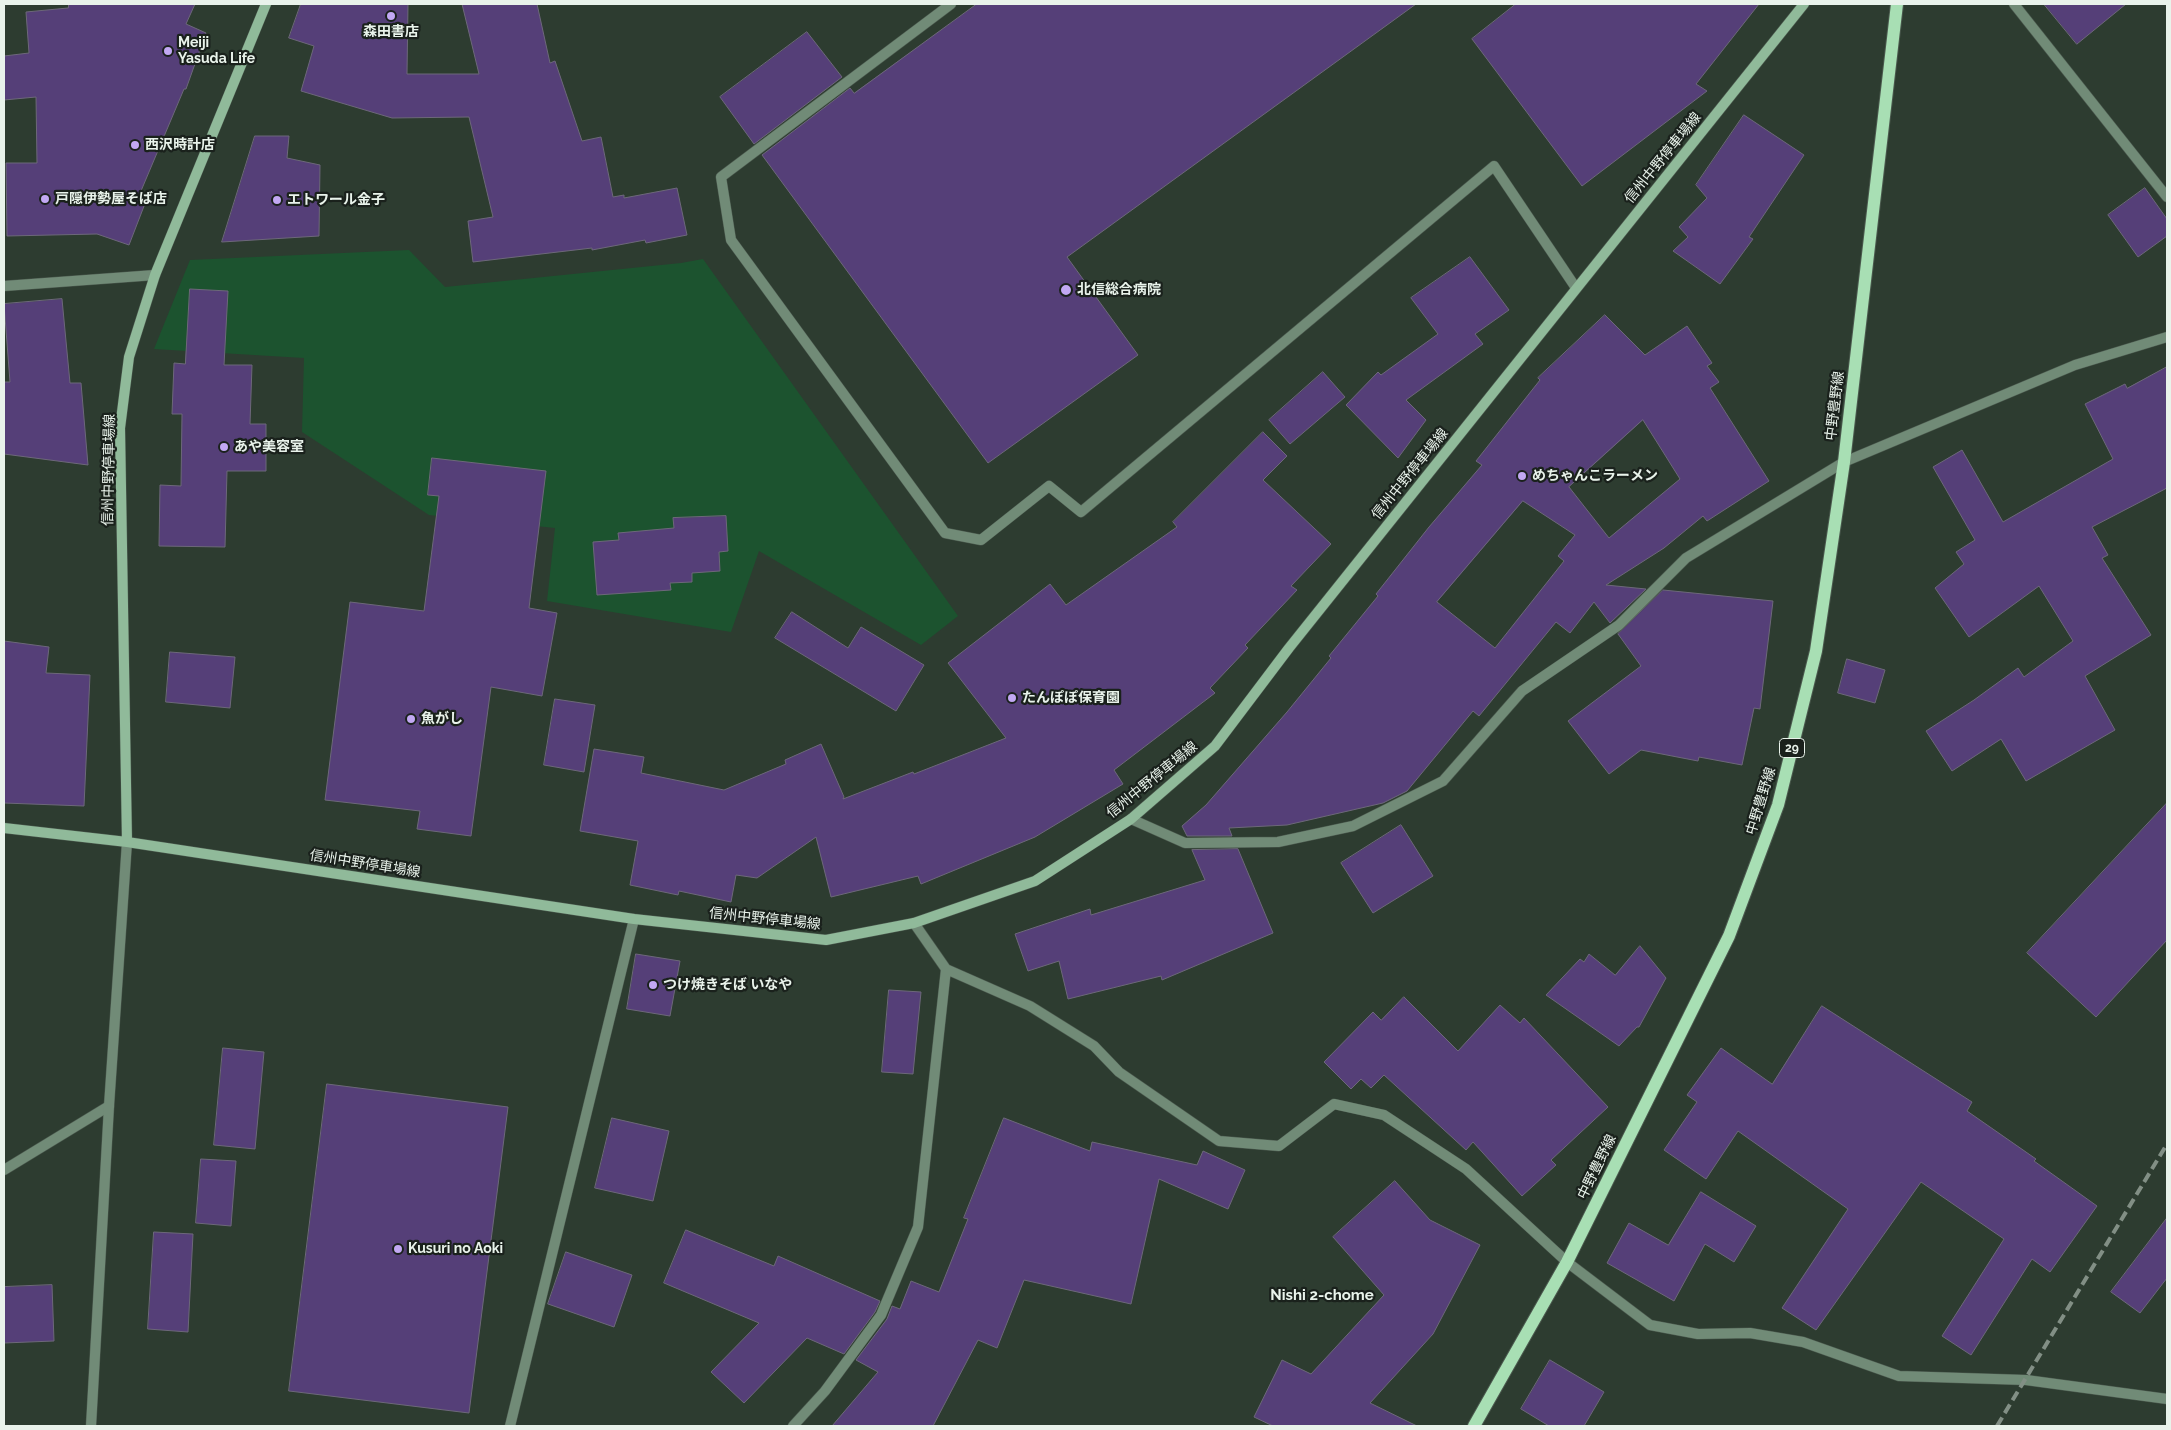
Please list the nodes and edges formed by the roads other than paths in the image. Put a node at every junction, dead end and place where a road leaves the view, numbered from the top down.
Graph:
1 (266, 4) edge
2 (951, 4) edge
3 (1804, 4) edge
4 (1897, 4) edge
5 (2014, 4) edge
6 (2167, 196) edge
7 (155, 275) junction
8 (4, 286) edge
9 (1576, 288) junction
10 (2167, 337) edge
11 (1844, 462) junction
12 (1131, 819) junction
13 (4, 828) edge
14 (126, 842) junction
15 (634, 919) junction
16 (914, 923) junction
17 (946, 968) junction
18 (109, 1106) junction
19 (4, 1170) edge
20 (1566, 1262) junction
21 (2167, 1399) edge
22 (91, 1426) edge
23 (510, 1426) edge
24 (793, 1426) edge
25 (1474, 1426) edge

1 - 7 main road, 信州中野停車場線
2 - 9 street
3 - 9 main road, 信州中野停車場線
4 - 11 main road, 中野豊野線 / 29
5 - 6 street
7 - 8 street
7 - 14 main road, 信州中野停車場線
9 - 12 main road, 信州中野停車場線
10 - 11 street
11 - 12 street
11 - 20 main road, 中野豊野線 / 29
12 - 16 main road, 信州中野停車場線
13 - 14 main road, 信州中野停車場線
14 - 15 main road, 信州中野停車場線
14 - 18 street
15 - 16 main road, 信州中野停車場線
15 - 23 street
16 - 17 street
17 - 20 street
17 - 24 street
18 - 19 street
18 - 22 street
20 - 21 street
20 - 25 main road, 中野豊野線 / 29

